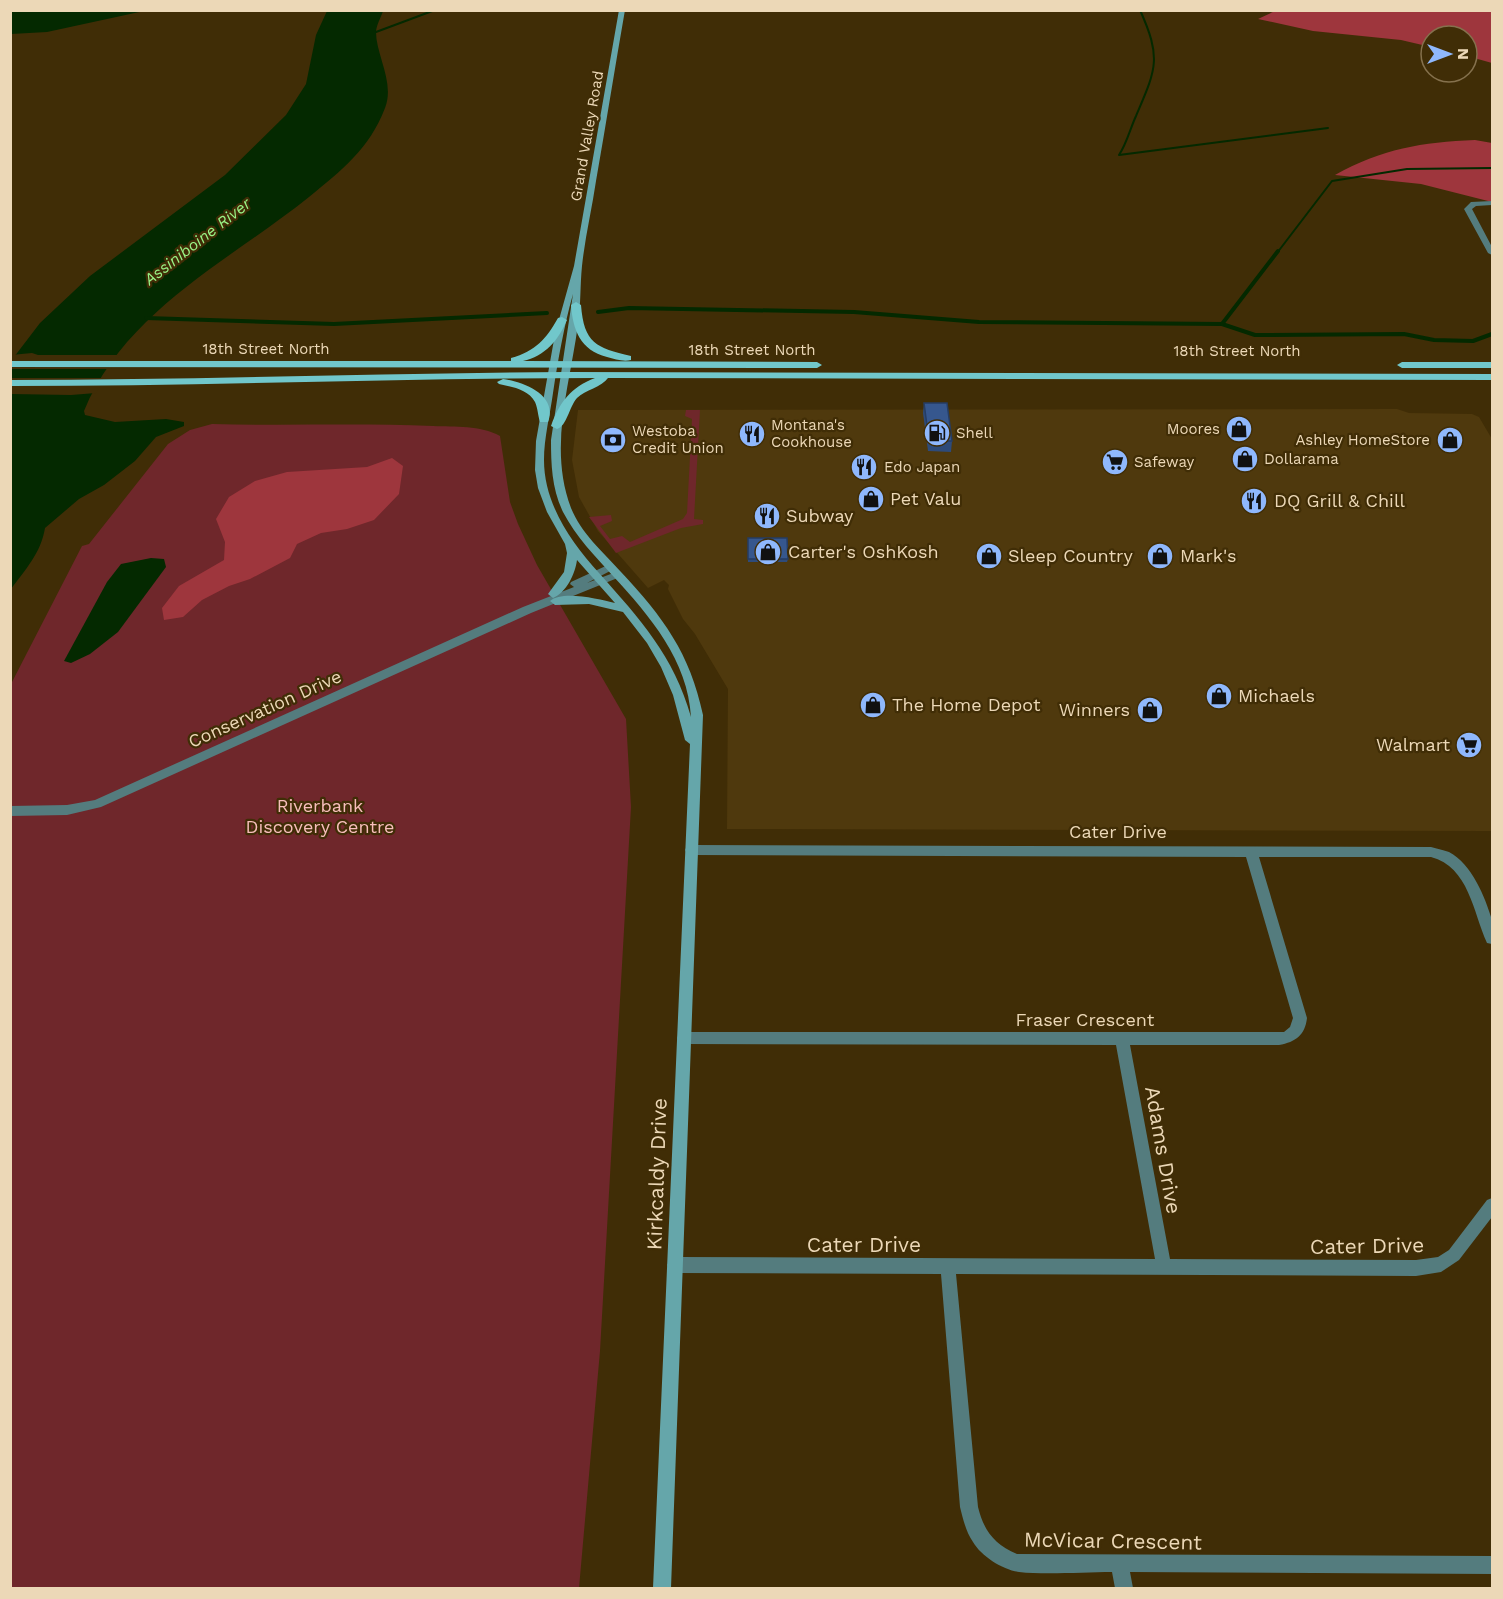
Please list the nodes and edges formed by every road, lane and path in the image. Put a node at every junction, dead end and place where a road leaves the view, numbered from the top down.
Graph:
1 (622, 10) edge
2 (1492, 203) edge
3 (1492, 253) edge
4 (578, 266) junction
5 (576, 305) junction
6 (562, 320) junction
7 (10, 364) edge
8 (475, 364) junction
9 (782, 364) junction
10 (1492, 365) edge
11 (553, 370) junction
12 (567, 370) junction
13 (639, 375) junction
14 (404, 376) junction
15 (1492, 377) edge
16 (10, 383) edge
17 (544, 420) junction
18 (557, 426) junction
19 (570, 544) junction
20 (613, 571) junction
21 (598, 578) junction
22 (554, 597) junction
23 (627, 610) junction
24 (694, 762) junction
25 (10, 811) edge
26 (691, 850) junction
27 (1251, 851) junction
28 (1492, 939) edge
29 (684, 1038) junction
30 (1122, 1038) junction
31 (1492, 1205) edge
32 (675, 1265) junction
33 (948, 1267) junction
34 (1164, 1268) junction
35 (1120, 1564) junction
36 (1492, 1565) edge
37 (662, 1588) edge
38 (1124, 1588) edge

1 - 4 main road, Grand Valley Road
2 - 3 street
4 - 5 main road, Grand Valley Road
4 - 6 main road, Grand Valley Road
5 - 9 main road
5 - 12 main road, Grand Valley Road
6 - 8 main road
6 - 11 main road, Grand Valley Road
7 - 8 main road, 18th Street North
8 - 11 main road, 18th Street North
9 - 10 main road, 18th Street North
9 - 12 main road, 18th Street North
11 - 12 main road, 18th Street North
11 - 14 main road, 18th Street North
11 - 17 main road, Kirkcaldy Drive
12 - 13 main road, 18th Street North
12 - 18 main road, Kirkcaldy Drive
13 - 15 main road, 18th Street North
13 - 18 main road
14 - 16 main road, 18th Street North
14 - 17 main road
17 - 19 main road, Kirkcaldy Drive
18 - 20 main road, Kirkcaldy Drive
19 - 21 main road, Kirkcaldy Drive
19 - 22 main road
20 - 21 street, Conservation Drive
20 - 24 main road, Kirkcaldy Drive
21 - 22 street, Conservation Drive
21 - 23 main road, Kirkcaldy Drive
22 - 23 main road
22 - 25 street, Conservation Drive
23 - 24 main road, Kirkcaldy Drive
24 - 26 main road, Kirkcaldy Drive
26 - 27 street, Cater Drive
26 - 29 main road, Kirkcaldy Drive
27 - 28 street, Cater Drive
27 - 30 street, Fraser Crescent
29 - 30 street, Fraser Crescent
29 - 32 main road, Kirkcaldy Drive
30 - 34 street, Adams Drive
31 - 34 street, Cater Drive
32 - 33 street, Cater Drive
32 - 37 main road, Kirkcaldy Drive
33 - 34 street, Cater Drive
33 - 35 street, McVicar Crescent
35 - 36 street, McVicar Crescent
35 - 38 street

